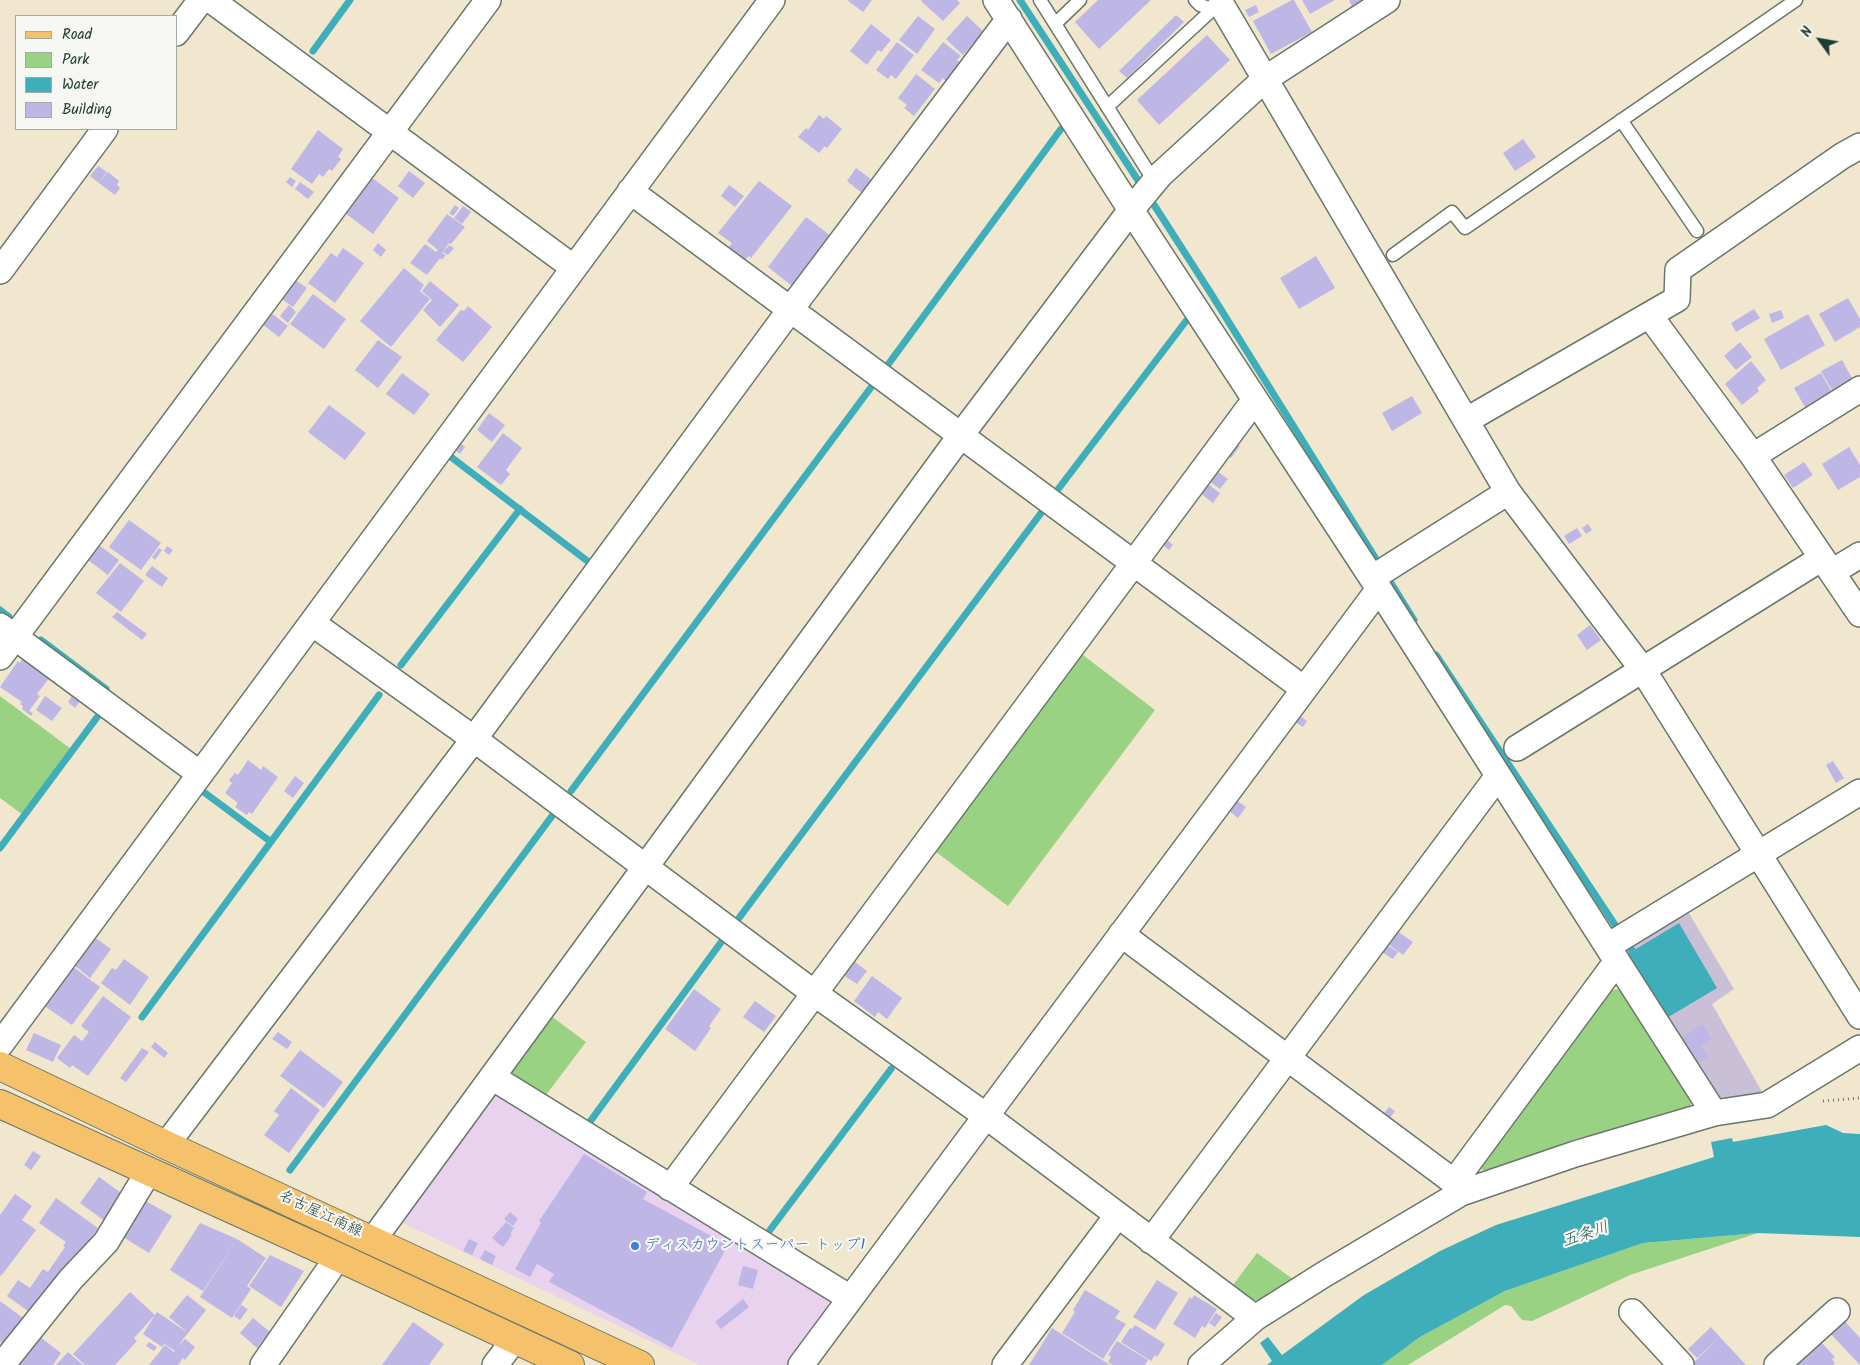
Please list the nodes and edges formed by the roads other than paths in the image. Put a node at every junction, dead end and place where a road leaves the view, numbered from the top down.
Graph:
1 (201, 0) edge
2 (211, 0) edge
3 (488, 0) edge
4 (772, 0) edge
5 (1040, 0) edge
6 (1080, 0) edge
7 (1195, 0) edge
8 (1388, 0) edge
9 (1796, 0) edge
10 (1217, 6) junction
11 (1003, 10) edge
12 (1055, 24) junction
13 (178, 30) edge
14 (1265, 79) junction
15 (1108, 107) junction
16 (1621, 120) junction
17 (105, 130) edge
18 (390, 132) junction
19 (1860, 146) edge
20 (630, 191) junction
21 (1143, 195) junction
22 (1697, 231) dead end
23 (1393, 256) dead end
24 (574, 268) junction
25 (0, 271) edge
26 (790, 310) junction
27 (1650, 316) junction
28 (1860, 389) edge
29 (1254, 401) junction
30 (1467, 420) junction
31 (961, 436) junction
32 (1752, 456) junction
33 (1508, 492) junction
34 (1860, 555) edge
35 (1133, 563) junction
36 (1827, 565) junction
37 (1375, 584) junction
38 (1860, 614) edge
39 (312, 623) junction
40 (7, 632) edge
41 (0, 657) edge
42 (1643, 670) junction
43 (1304, 688) junction
44 (474, 739) junction
45 (1517, 748) dead end
46 (200, 774) junction
47 (1498, 776) junction
48 (1860, 792) edge
49 (1758, 854) junction
50 (647, 867) junction
51 (1121, 934) junction
52 (1618, 947) junction
53 (814, 993) junction
54 (1860, 1016) edge
55 (0, 1046) edge
56 (1860, 1048) edge
57 (1288, 1058) junction
58 (0, 1066) edge
59 (492, 1077) junction
60 (0, 1104) edge
61 (1714, 1113) junction
62 (986, 1116) junction
63 (166, 1145) junction
64 (148, 1171) junction
65 (1458, 1187) junction
66 (670, 1188) junction
67 (1117, 1216) junction
68 (373, 1240) junction
69 (1151, 1241) junction
70 (338, 1257) junction
71 (850, 1298) junction
72 (1837, 1311) dead end
73 (1632, 1312) dead end
74 (1255, 1318) junction
75 (515, 1339) junction
76 (2, 1365) edge
77 (263, 1365) edge
78 (496, 1365) edge
79 (570, 1365) edge
80 (640, 1365) edge
81 (801, 1365) edge
82 (1005, 1365) edge
83 (1201, 1365) edge
84 (1681, 1365) edge
85 (1777, 1365) edge

1 - 13 street
2 - 18 street
3 - 18 street
4 - 20 street
5 - 12 lane
6 - 12 lane
7 - 10 lane
8 - 14 street
9 - 16 lane
10 - 14 street
10 - 15 lane
11 - 21 street
11 - 26 street
12 - 15 lane
14 - 21 street
14 - 30 street
15 - 21 lane
16 - 22 lane
16 - 23 lane
17 - 25 street
18 - 24 street
18 - 40 street
19 - 27 street
20 - 24 street
20 - 26 street
21 - 29 street
21 - 31 street
24 - 39 street
26 - 31 street
26 - 44 street
27 - 30 street
27 - 32 street
28 - 32 street
29 - 35 street
29 - 37 street
30 - 33 street
31 - 35 street
31 - 50 street
32 - 36 street
33 - 37 street
33 - 42 street
34 - 36 street
35 - 43 street
35 - 53 street
36 - 38 street
36 - 42 street
37 - 43 street
37 - 47 street
39 - 44 street
39 - 46 street
40 - 41 street
40 - 46 street
42 - 45 street
42 - 49 street
43 - 51 street
44 - 50 street
44 - 63 street
46 - 55 street
47 - 52 street
47 - 57 street
48 - 49 street
49 - 52 street
49 - 54 street
50 - 53 street
50 - 59 street
51 - 57 street
51 - 62 street
52 - 61 street
52 - 65 street
53 - 62 street
53 - 66 street
56 - 61 street
57 - 65 street
57 - 69 street
58 - 63 main road, 名古屋江南線
59 - 66 street
59 - 68 street
60 - 64 main road, 名古屋江南線
61 - 65 street
62 - 67 street
62 - 71 street
63 - 68 main road, 名古屋江南線
64 - 70 main road, 名古屋江南線
64 - 76 street
65 - 74 street
66 - 71 street
67 - 69 street
67 - 82 street
68 - 80 main road, 名古屋江南線
69 - 74 street
70 - 75 main road, 名古屋江南線
70 - 77 street
71 - 81 street
72 - 85 street
73 - 84 street
74 - 83 street
75 - 78 street
75 - 79 main road, 名古屋江南線

